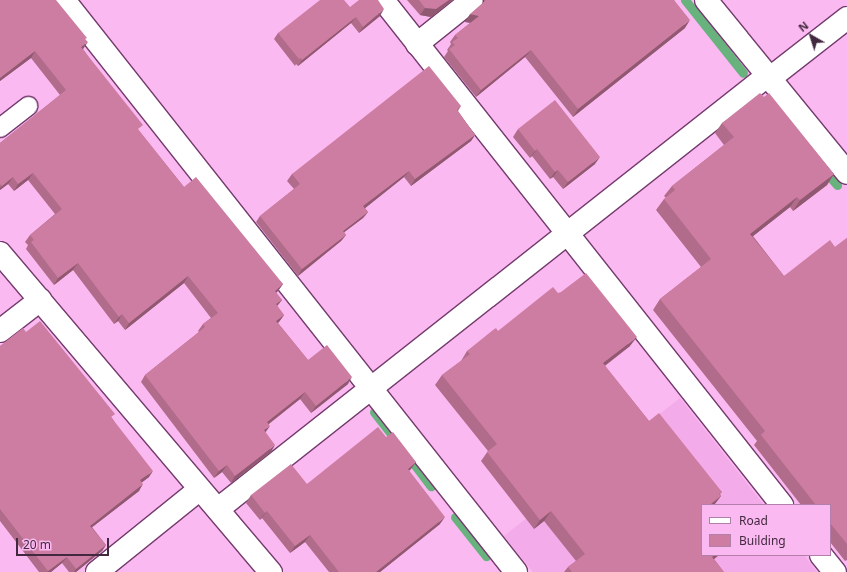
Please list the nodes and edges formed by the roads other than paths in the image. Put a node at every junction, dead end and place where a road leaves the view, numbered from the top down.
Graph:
1 (64, 0) edge
2 (383, 0) edge
3 (472, 0) edge
4 (706, 0) edge
5 (847, 18) edge
6 (418, 44) junction
7 (768, 77) junction
8 (28, 106) dead end
9 (0, 128) edge
10 (847, 173) edge
11 (568, 233) junction
12 (0, 253) edge
13 (40, 300) junction
14 (0, 331) edge
15 (371, 389) junction
16 (200, 489) junction
17 (781, 504) edge
18 (218, 509) junction
19 (823, 556) edge
20 (97, 572) edge
21 (271, 572) edge
22 (516, 572) edge
23 (835, 572) edge

1 - 15 street
2 - 6 street
3 - 6 street
4 - 7 street
5 - 7 street
6 - 11 street
7 - 10 street
7 - 11 street
8 - 9 lane
11 - 15 street
11 - 17 street
12 - 13 street
13 - 14 street
13 - 16 street
15 - 18 street
15 - 22 street
16 - 18 street
16 - 20 street
18 - 21 street
19 - 23 street

